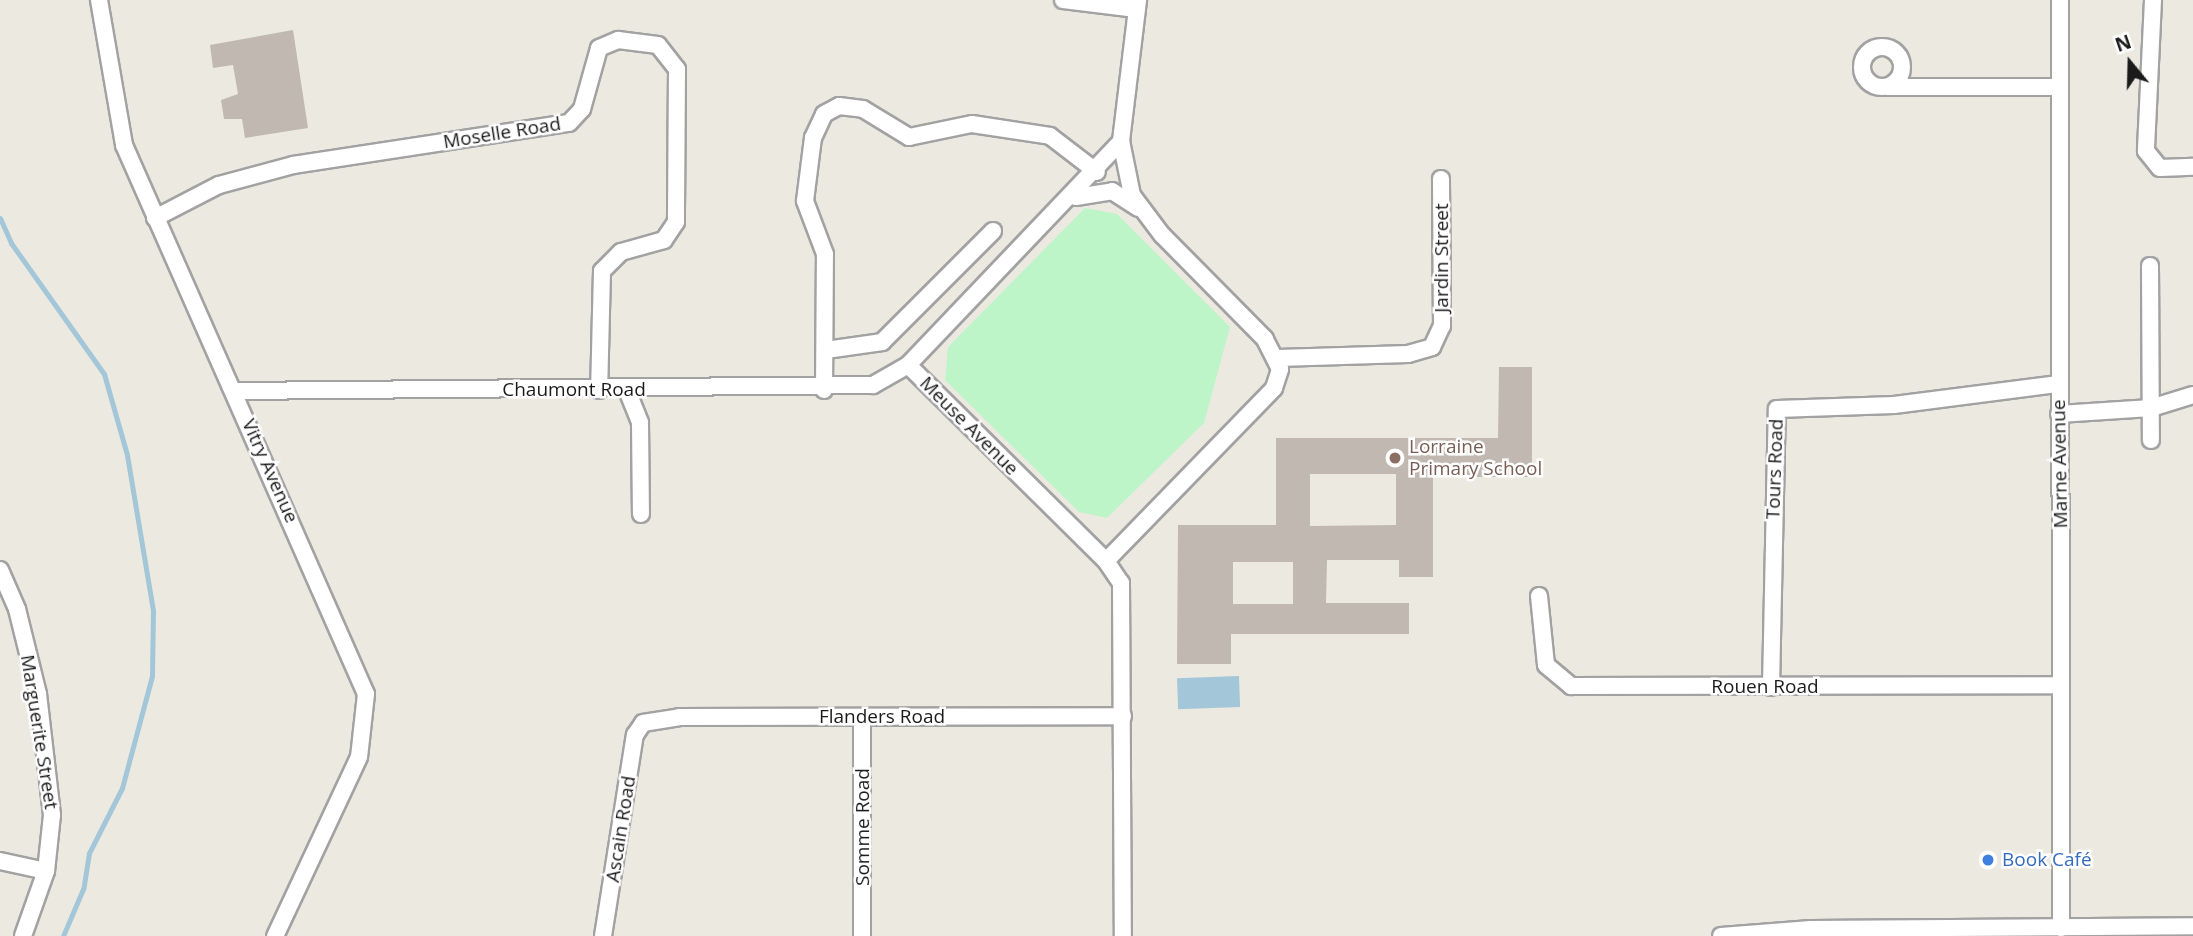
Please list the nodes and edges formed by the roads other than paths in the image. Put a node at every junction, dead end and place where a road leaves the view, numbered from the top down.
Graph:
1 (99, 0) edge
2 (1063, 0) edge
3 (2060, 0) edge
4 (2153, 0) edge
5 (1137, 5) edge
6 (1888, 87) dead end
7 (2060, 87) junction
8 (1121, 141) junction
9 (2193, 167) edge
10 (1097, 172) junction
11 (1441, 179) dead end
12 (1070, 199) junction
13 (1139, 208) junction
14 (155, 218) junction
15 (993, 231) dead end
16 (2150, 266) dead end
17 (826, 350) junction
18 (1278, 358) junction
19 (908, 365) junction
20 (2059, 384) junction
21 (598, 390) junction
22 (627, 390) junction
23 (824, 390) junction
24 (235, 391) junction
25 (2193, 395) edge
26 (2151, 408) junction
27 (2059, 414) junction
28 (2151, 440) dead end
29 (641, 514) dead end
30 (1106, 561) junction
31 (0, 570) edge
32 (1539, 596) dead end
33 (17, 609) junction
34 (0, 612) edge
35 (2061, 685) junction
36 (1771, 687) junction
37 (1123, 716) junction
38 (862, 717) junction
39 (643, 723) joint
40 (0, 861) edge
41 (46, 871) junction
42 (2193, 926) edge
43 (2061, 928) junction
44 (23, 936) edge
45 (275, 936) edge
46 (603, 936) edge
47 (862, 936) edge
48 (1123, 936) edge
49 (1721, 936) edge

1 - 14 street, Vitry Avenue
2 - 5 street
3 - 7 street, Marne Avenue
4 - 9 street
5 - 8 street
6 - 7 street
7 - 20 street, Marne Avenue
8 - 10 street, Meuse Avenue
8 - 13 street
10 - 12 street, Meuse Avenue
10 - 17 street
11 - 18 street, Jardin Street
12 - 13 street
12 - 19 street, Meuse Avenue
13 - 18 street
14 - 21 street, Moselle Road
14 - 24 street, Vitry Avenue
15 - 17 street
16 - 26 street
17 - 23 street
18 - 30 street
19 - 23 street, Chaumont Road
19 - 30 street, Meuse Avenue
20 - 27 street, Marne Avenue
20 - 36 street, Tours Road
21 - 22 street, Chaumont Road
21 - 24 street, Chaumont Road
22 - 23 street, Chaumont Road
22 - 29 street
24 - 45 street, Vitry Avenue
25 - 26 street
26 - 27 street
26 - 28 street
27 - 35 street, Marne Avenue
30 - 37 street, Meuse Avenue
31 - 33 street, Marguerite Street
32 - 36 street, Rouen Road
33 - 34 street
33 - 41 street, Marguerite Street
35 - 36 street, Rouen Road
35 - 43 street, Marne Avenue
37 - 38 street, Flanders Road
37 - 48 street, Meuse Avenue
38 - 39 street, Flanders Road
38 - 47 street, Somme Road
39 - 46 street, Ascain Road
40 - 41 street
41 - 44 street, Marguerite Street
42 - 43 street
43 - 49 street

